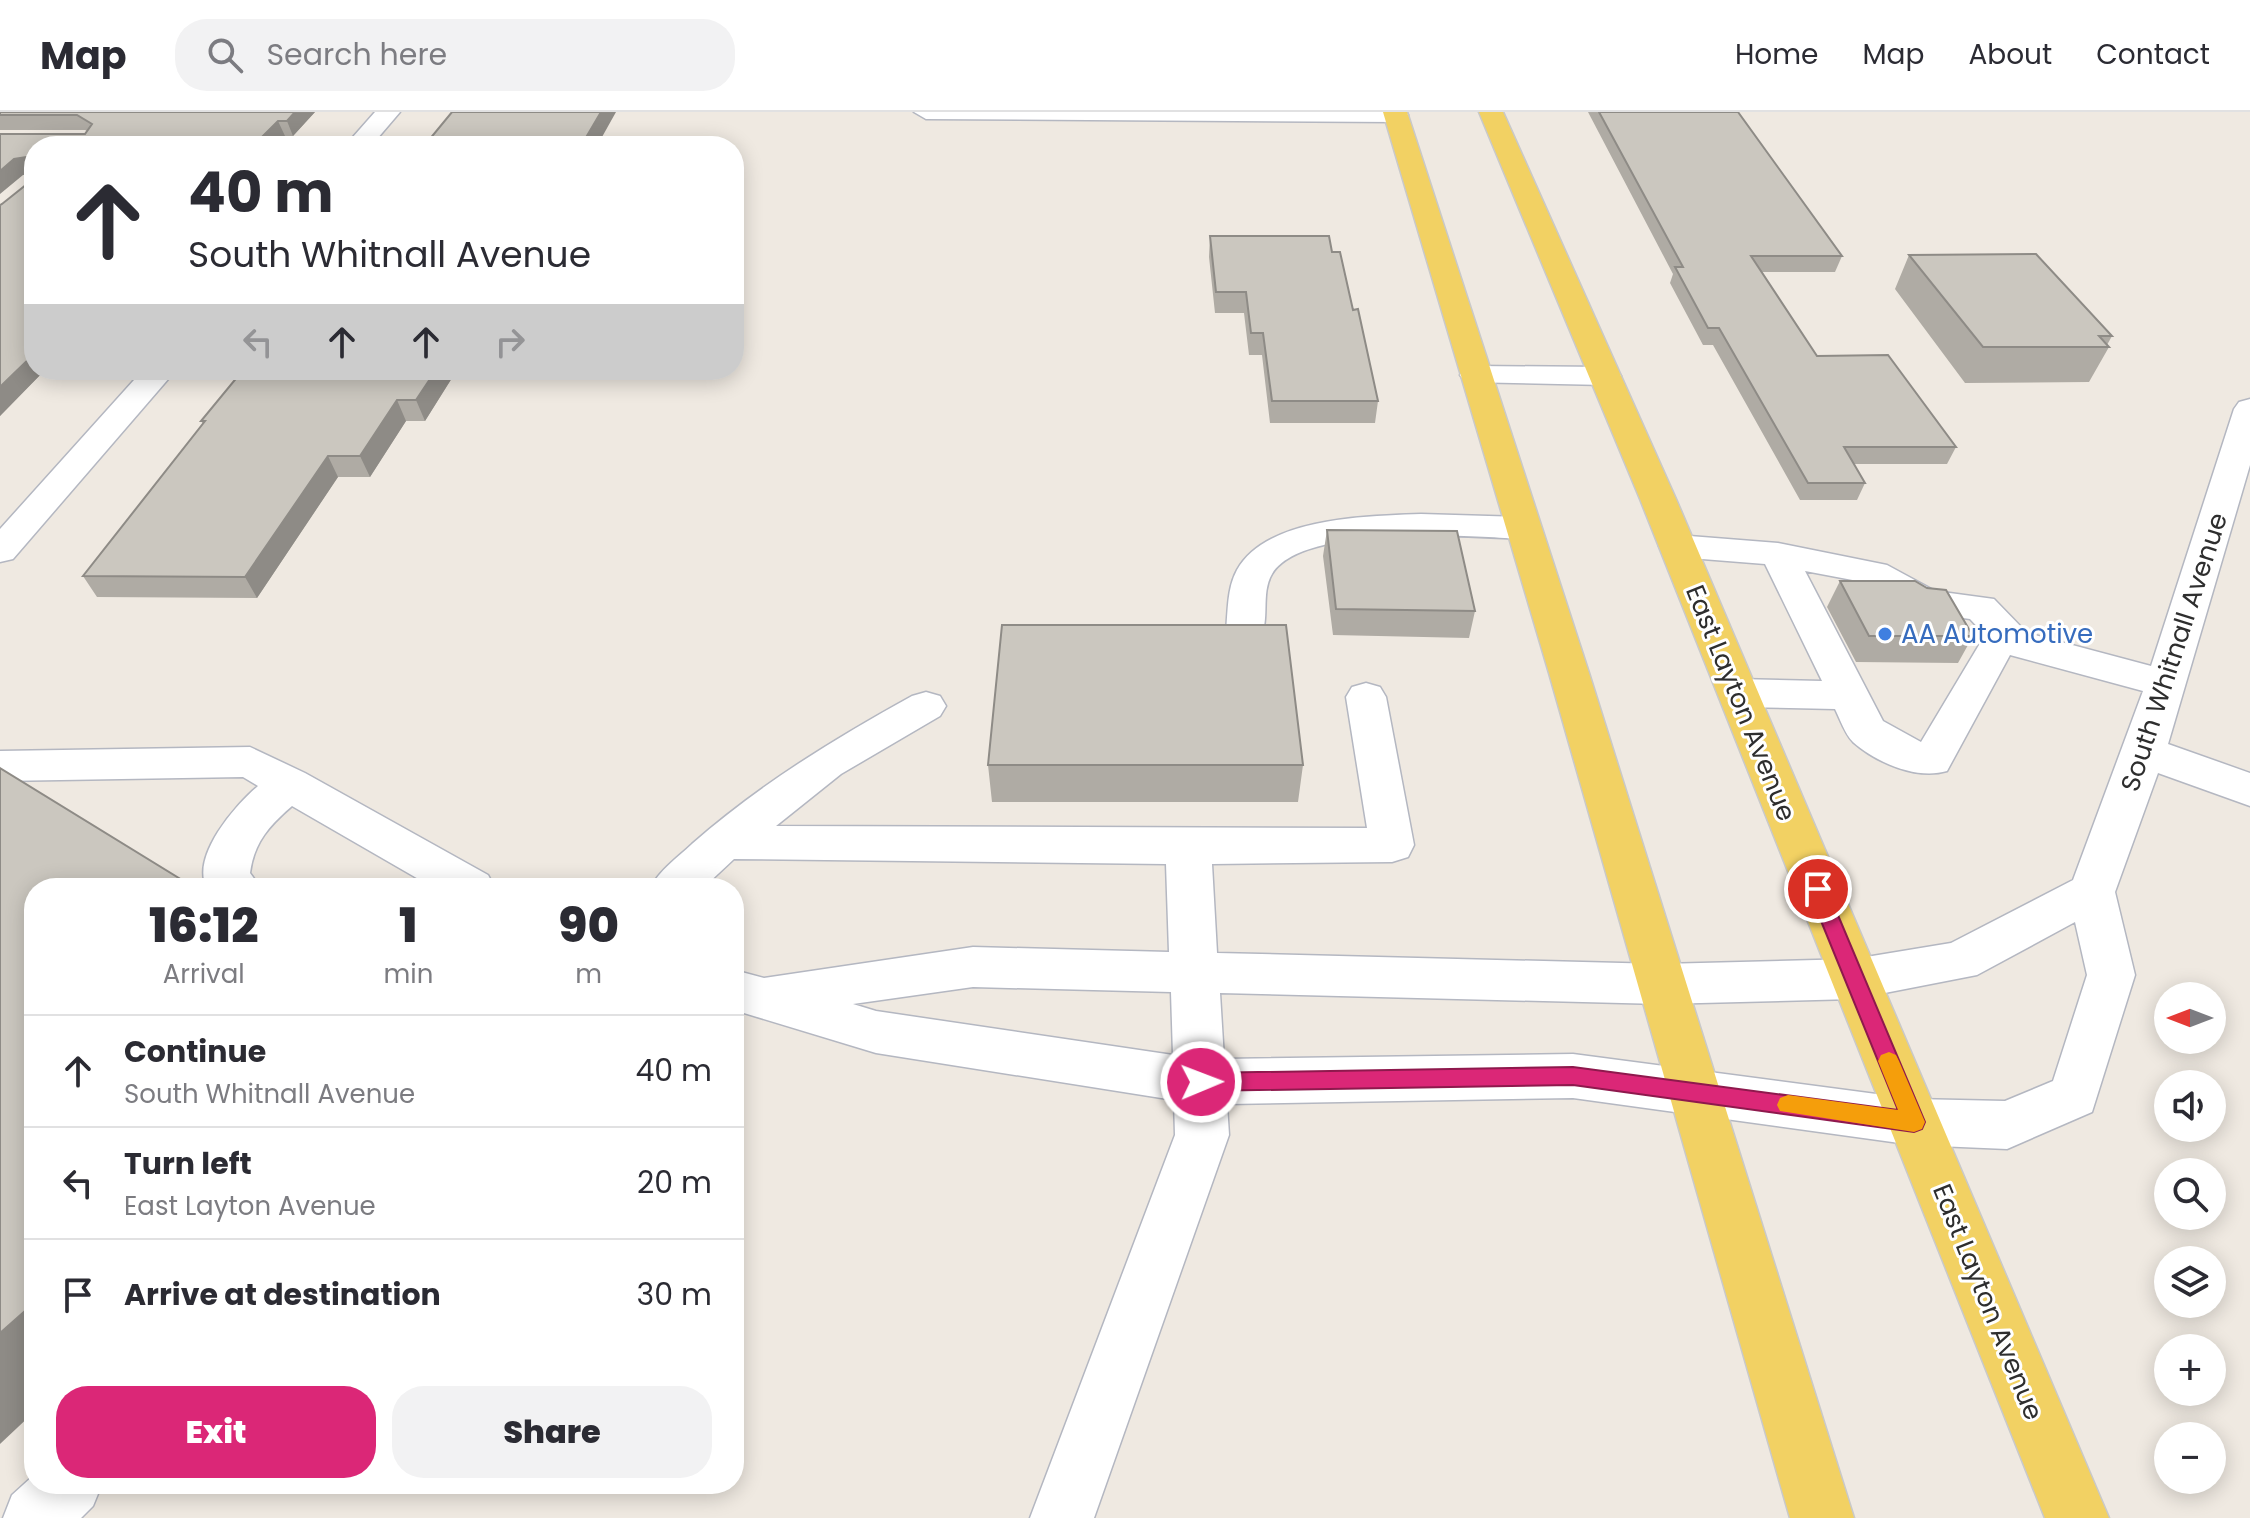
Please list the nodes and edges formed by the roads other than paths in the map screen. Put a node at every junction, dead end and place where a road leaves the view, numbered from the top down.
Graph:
1 (388, 112) edge
2 (926, 112) edge
3 (1491, 112) edge
4 (1395, 113) edge
5 (367, 136) edge
6 (1476, 375) junction
7 (1605, 376) junction
8 (151, 380) edge
9 (2250, 409) edge
10 (2236, 502) edge
11 (1522, 528) junction
12 (1677, 546) junction
13 (0, 551) edge
14 (1778, 554) junction
15 (1245, 631) edge
16 (2013, 642) junction
17 (2166, 684) junction
18 (1738, 693) junction
19 (1849, 695) junction
20 (1366, 697) dead end
21 (926, 706) dead end
22 (2145, 752) junction
23 (0, 766) edge
24 (290, 784) junction
25 (2250, 790) edge
26 (724, 842) junction
27 (1188, 847) junction
28 (226, 878) edge
29 (454, 878) edge
30 (684, 878) edge
31 (2092, 892) junction
32 (1196, 975) junction
33 (1854, 979) junction
34 (1661, 984) junction
35 (749, 994) edge
36 (1201, 1082) junction
37 (1695, 1092) junction
38 (1914, 1122) junction
39 (60, 1494) edge
40 (35, 1518) edge
41 (1062, 1518) edge
42 (1822, 1518) edge
43 (2077, 1518) edge

1 - 5 street
2 - 4 street
3 - 7 main road, East Layton Avenue
4 - 6 main road
6 - 7 street
6 - 11 main road
7 - 12 main road, East Layton Avenue
8 - 13 street
9 - 10 street, South Whitnall Avenue
10 - 17 street, South Whitnall Avenue
11 - 15 street
11 - 34 main road
12 - 14 street
12 - 18 main road, East Layton Avenue
14 - 16 street
14 - 19 street
16 - 17 street
16 - 19 street
17 - 22 street, South Whitnall Avenue
18 - 19 street
18 - 33 main road, East Layton Avenue
20 - 27 street
21 - 26 street
22 - 25 street
22 - 31 street, South Whitnall Avenue
23 - 24 street
24 - 28 street
24 - 29 street
26 - 27 street
26 - 30 street
27 - 32 street
31 - 33 street
31 - 38 street
32 - 34 street
32 - 35 street
32 - 36 street
33 - 34 street
33 - 38 main road, East Layton Avenue
34 - 37 main road
35 - 36 street
36 - 37 street
36 - 41 street
37 - 38 street
37 - 42 main road
38 - 43 main road, East Layton Avenue
39 - 40 street

